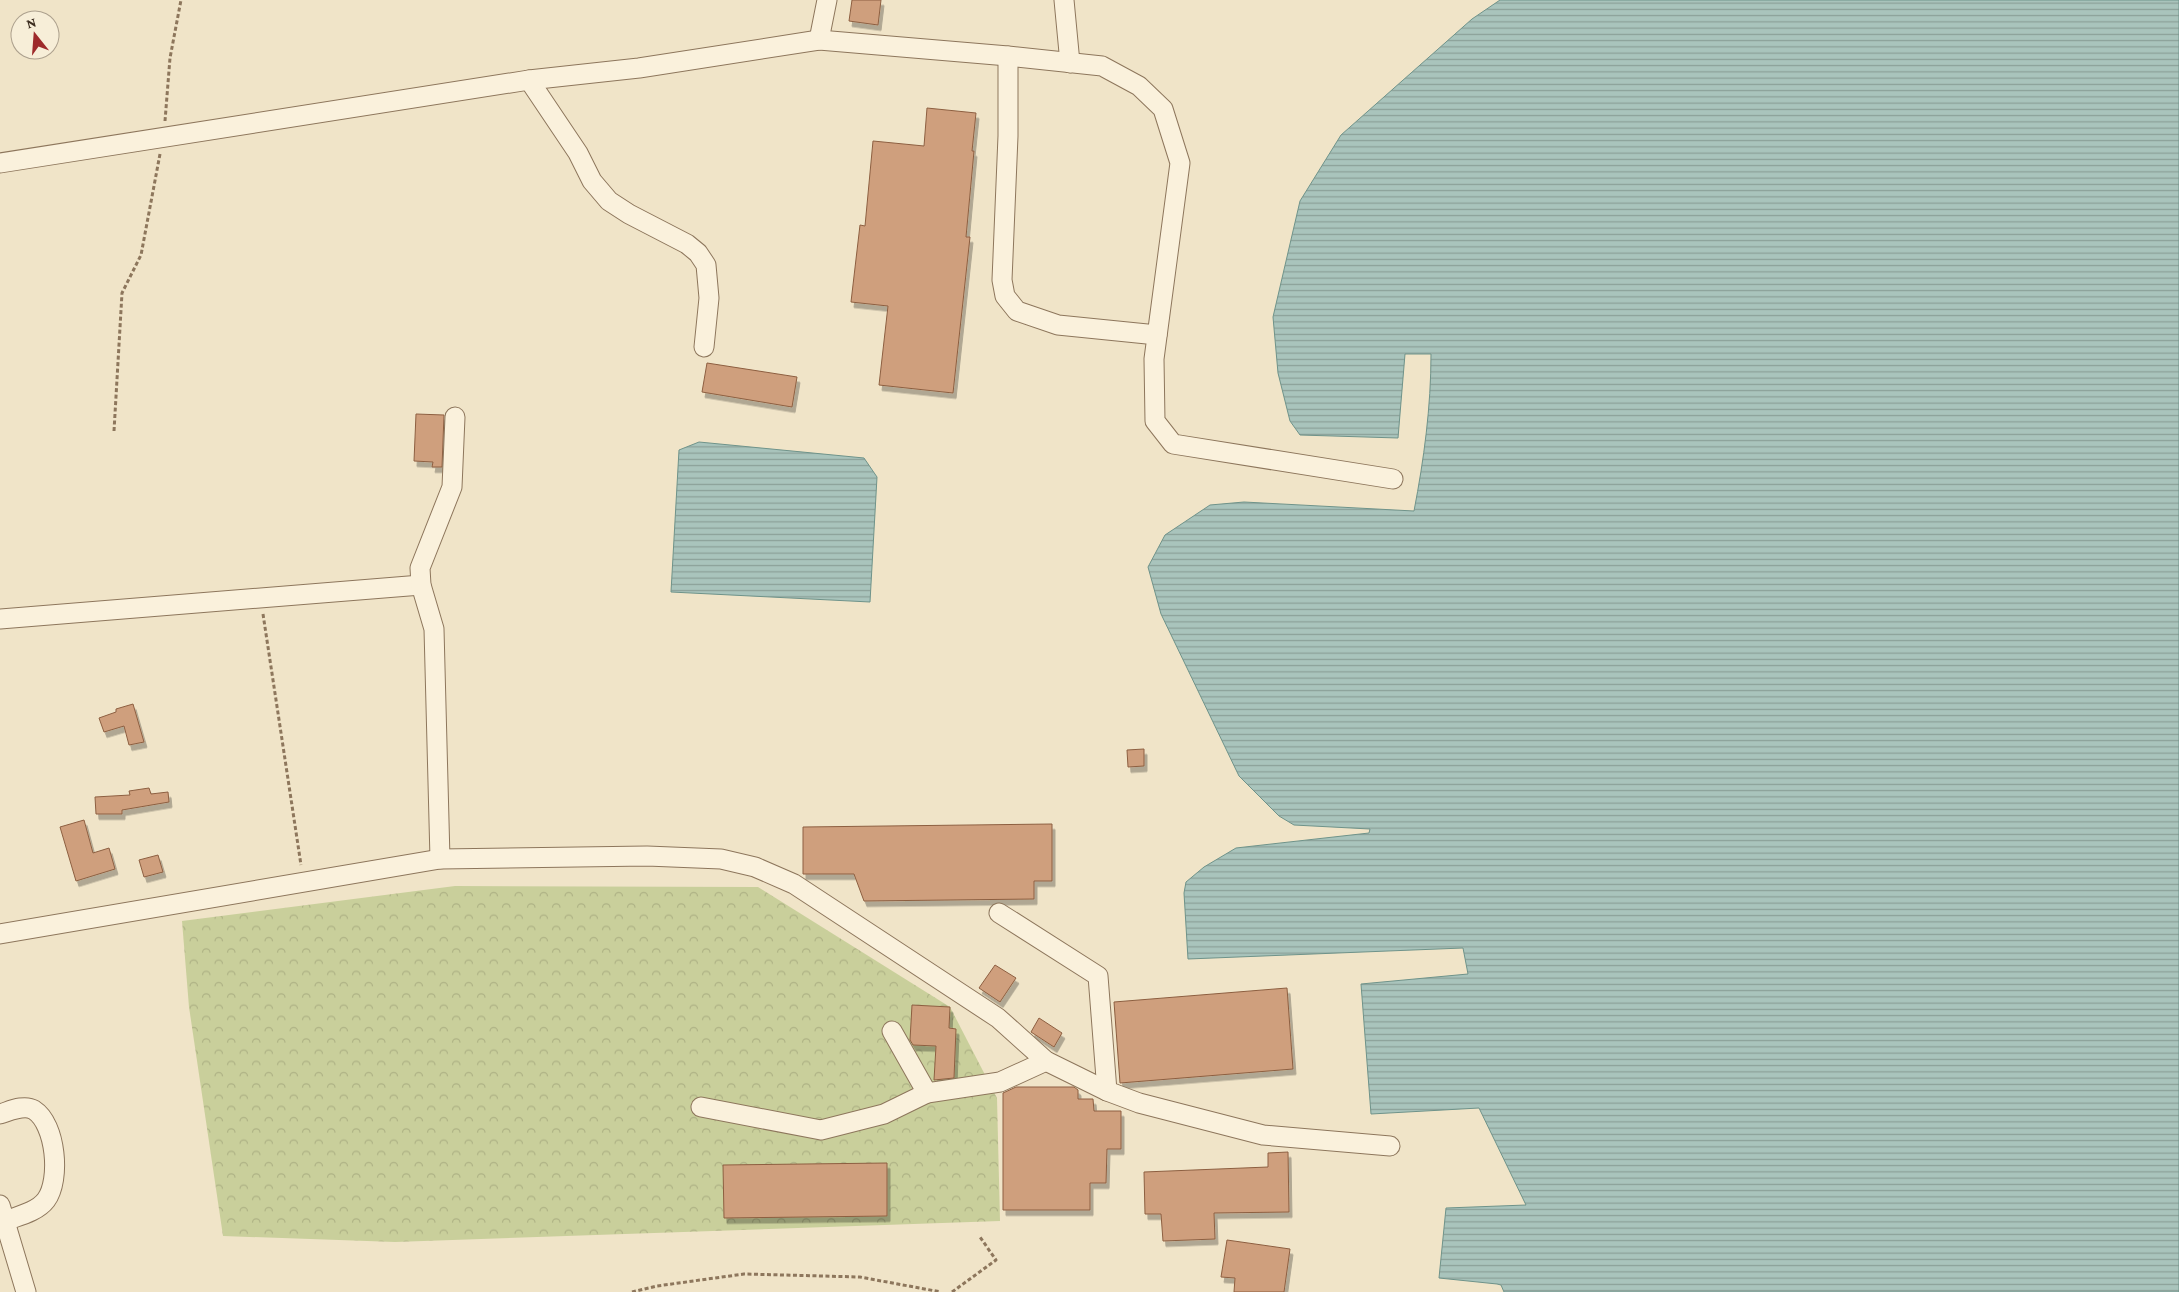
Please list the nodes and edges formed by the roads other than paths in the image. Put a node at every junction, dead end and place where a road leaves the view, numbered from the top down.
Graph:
1 (827, 0) edge
2 (1064, 0) edge
3 (819, 40) junction
4 (1008, 56) junction
5 (1070, 63) junction
6 (529, 80) junction
7 (0, 163) edge
8 (1157, 336) junction
9 (704, 347) dead end
10 (455, 417) dead end
11 (1392, 479) dead end
12 (421, 585) junction
13 (0, 619) edge
14 (440, 859) junction
15 (999, 913) dead end
16 (0, 934) edge
17 (892, 1031) dead end
18 (1046, 1061) junction
19 (1107, 1091) junction
20 (927, 1093) junction
21 (701, 1108) dead end
22 (0, 1114) edge
23 (1390, 1146) dead end
24 (2, 1213) edge
25 (26, 1292) edge

1 - 3 street
2 - 5 street
3 - 4 street
3 - 6 street
4 - 5 street
4 - 8 street
5 - 8 street
6 - 7 street
6 - 9 street
8 - 11 street
10 - 12 street
12 - 13 street
12 - 14 street
14 - 16 street
14 - 18 street
15 - 19 street
17 - 20 street
18 - 19 street
18 - 20 street
19 - 23 street
20 - 21 street
22 - 24 street
24 - 25 street

